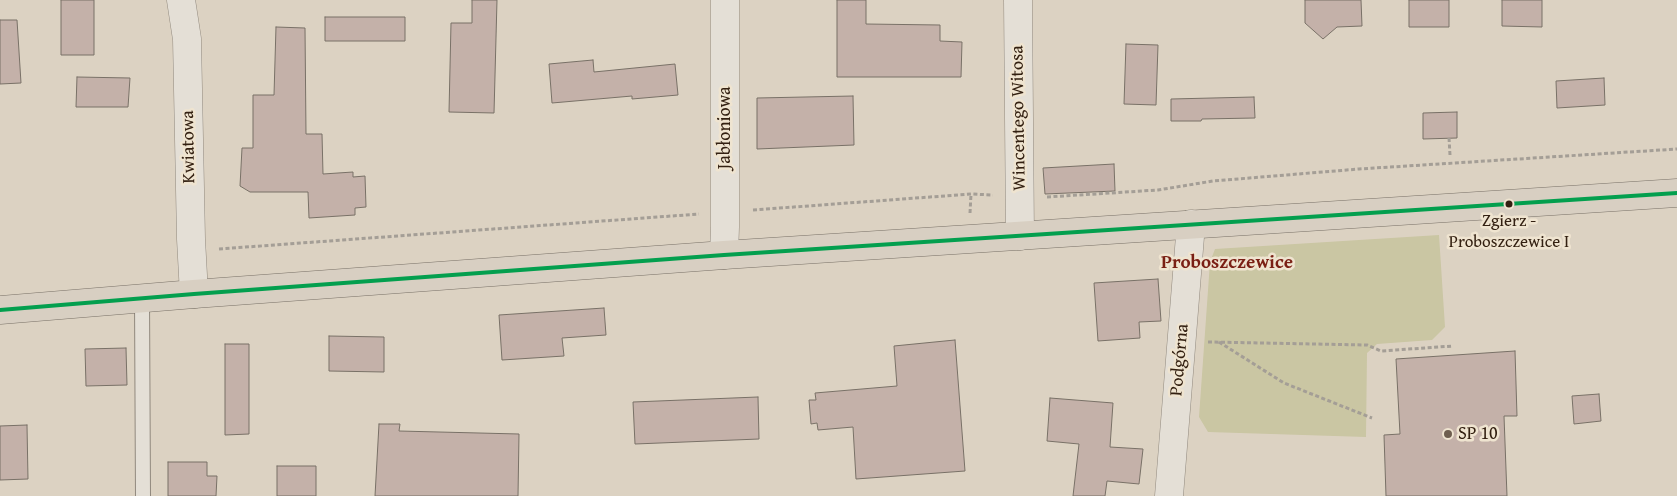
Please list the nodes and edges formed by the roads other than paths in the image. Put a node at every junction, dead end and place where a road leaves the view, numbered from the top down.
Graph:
1 (181, 0) edge
2 (725, 0) edge
3 (1018, 0) edge
4 (1677, 193) edge
5 (1191, 224) junction
6 (1020, 236) junction
7 (724, 255) junction
8 (194, 294) junction
9 (142, 298) junction
10 (0, 310) edge
11 (143, 496) edge
12 (1169, 496) edge

1 - 8 street, Kwiatowa
2 - 7 street, Jabłoniowa
3 - 6 street, Wincentego Witosa
4 - 5 main road
5 - 6 main road
5 - 12 street, Podgórna
6 - 7 main road
7 - 8 main road
8 - 9 main road
9 - 10 main road
9 - 11 lane

